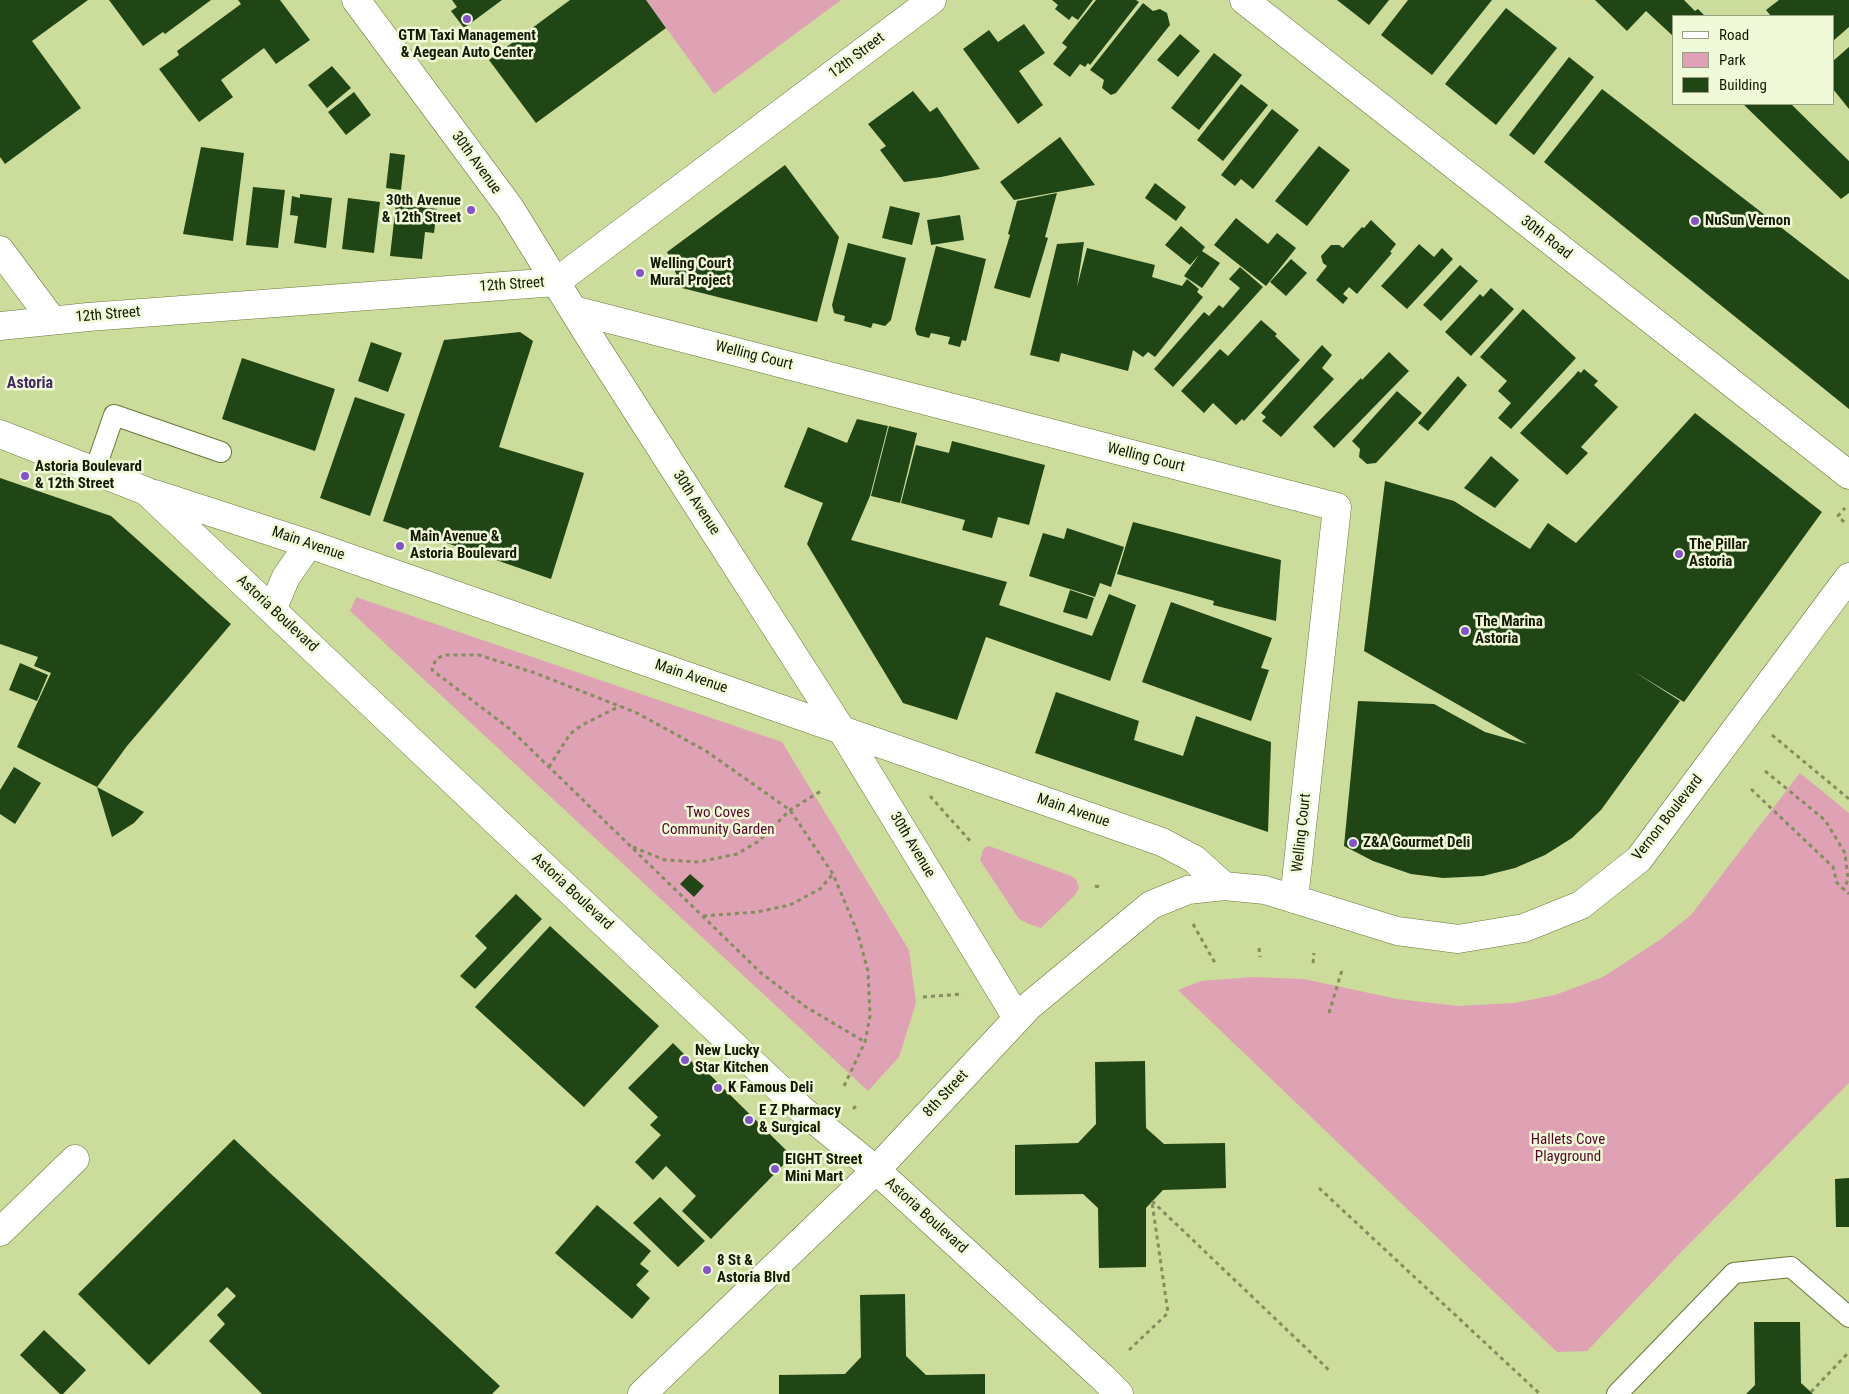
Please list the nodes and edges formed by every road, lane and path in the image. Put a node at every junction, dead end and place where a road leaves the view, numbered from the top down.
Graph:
1 (356, 0) edge
2 (932, 0) edge
3 (1244, 0) edge
4 (0, 250) edge
5 (556, 282) junction
6 (574, 310) junction
7 (52, 320) junction
8 (0, 326) edge
9 (0, 434) edge
10 (221, 452) dead end
11 (94, 470) junction
12 (1849, 475) edge
13 (146, 491) junction
14 (1845, 508) dead end
15 (1844, 522) dead end
16 (309, 544) junction
17 (1849, 577) edge
18 (272, 610) junction
19 (620, 706) junction
20 (1746, 714) junction
21 (841, 729) junction
22 (549, 767) junction
23 (1764, 771) dead end
24 (1751, 789) dead end
25 (925, 790) dead end
26 (821, 791) dead end
27 (1849, 799) edge
28 (790, 810) junction
29 (971, 842) dead end
30 (630, 846) junction
31 (833, 874) junction
32 (1224, 886) junction
33 (1844, 890) junction
34 (1849, 894) edge
35 (1294, 899) junction
36 (702, 916) junction
37 (1193, 924) dead end
38 (1259, 948) dead end
39 (1314, 953) dead end
40 (1260, 958) dead end
41 (1215, 963) dead end
42 (1313, 963) dead end
43 (1342, 970) dead end
44 (963, 994) dead end
45 (923, 997) dead end
46 (1329, 1013) dead end
47 (1017, 1018) junction
48 (865, 1042) junction
49 (844, 1086) dead end
50 (75, 1159) dead end
51 (876, 1170) junction
52 (1319, 1188) dead end
53 (0, 1232) edge
54 (1849, 1316) edge
55 (1129, 1350) dead end
56 (1849, 1352) edge
57 (1330, 1372) dead end
58 (1811, 1392) dead end
59 (642, 1394) edge
60 (1118, 1394) edge
61 (1540, 1394) edge
62 (1617, 1394) edge

1 - 5 street, 30th Avenue
2 - 5 street, 12th Street
3 - 12 street, 30th Road
4 - 7 street
5 - 6 street, 30th Avenue
5 - 7 street, 12th Street
6 - 21 street, 30th Avenue
6 - 35 street, Welling Court
7 - 8 street, 12th Street
9 - 11 street, Astoria Boulevard
10 - 11 lane
11 - 13 street, Astoria Boulevard
13 - 16 street, Main Avenue
13 - 18 street, Astoria Boulevard
14 - 15 path
16 - 18 street
16 - 21 street, Main Avenue
17 - 20 street, Vernon Boulevard
18 - 51 street, Astoria Boulevard
19 - 22 path
19 - 22 path
19 - 28 path
20 - 27 path
20 - 35 street, Vernon Boulevard
21 - 32 street, Main Avenue
21 - 47 street, 30th Avenue
22 - 30 path
23 - 33 path
24 - 33 path
25 - 29 path
26 - 28 path
28 - 30 path
28 - 31 path
30 - 36 path
31 - 36 path
31 - 48 path
32 - 35 street, 8th Street
32 - 47 street, 8th Street
33 - 34 path
36 - 48 path
37 - 41 path
38 - 40 path
39 - 42 path
43 - 46 path
44 - 45 path
47 - 51 street, 8th Street
48 - 49 path
50 - 53 street
51 - 59 street, 8th Street
51 - 60 street, Astoria Boulevard
52 - 61 path
54 - 62 lane
55 - 57 path
56 - 58 path

